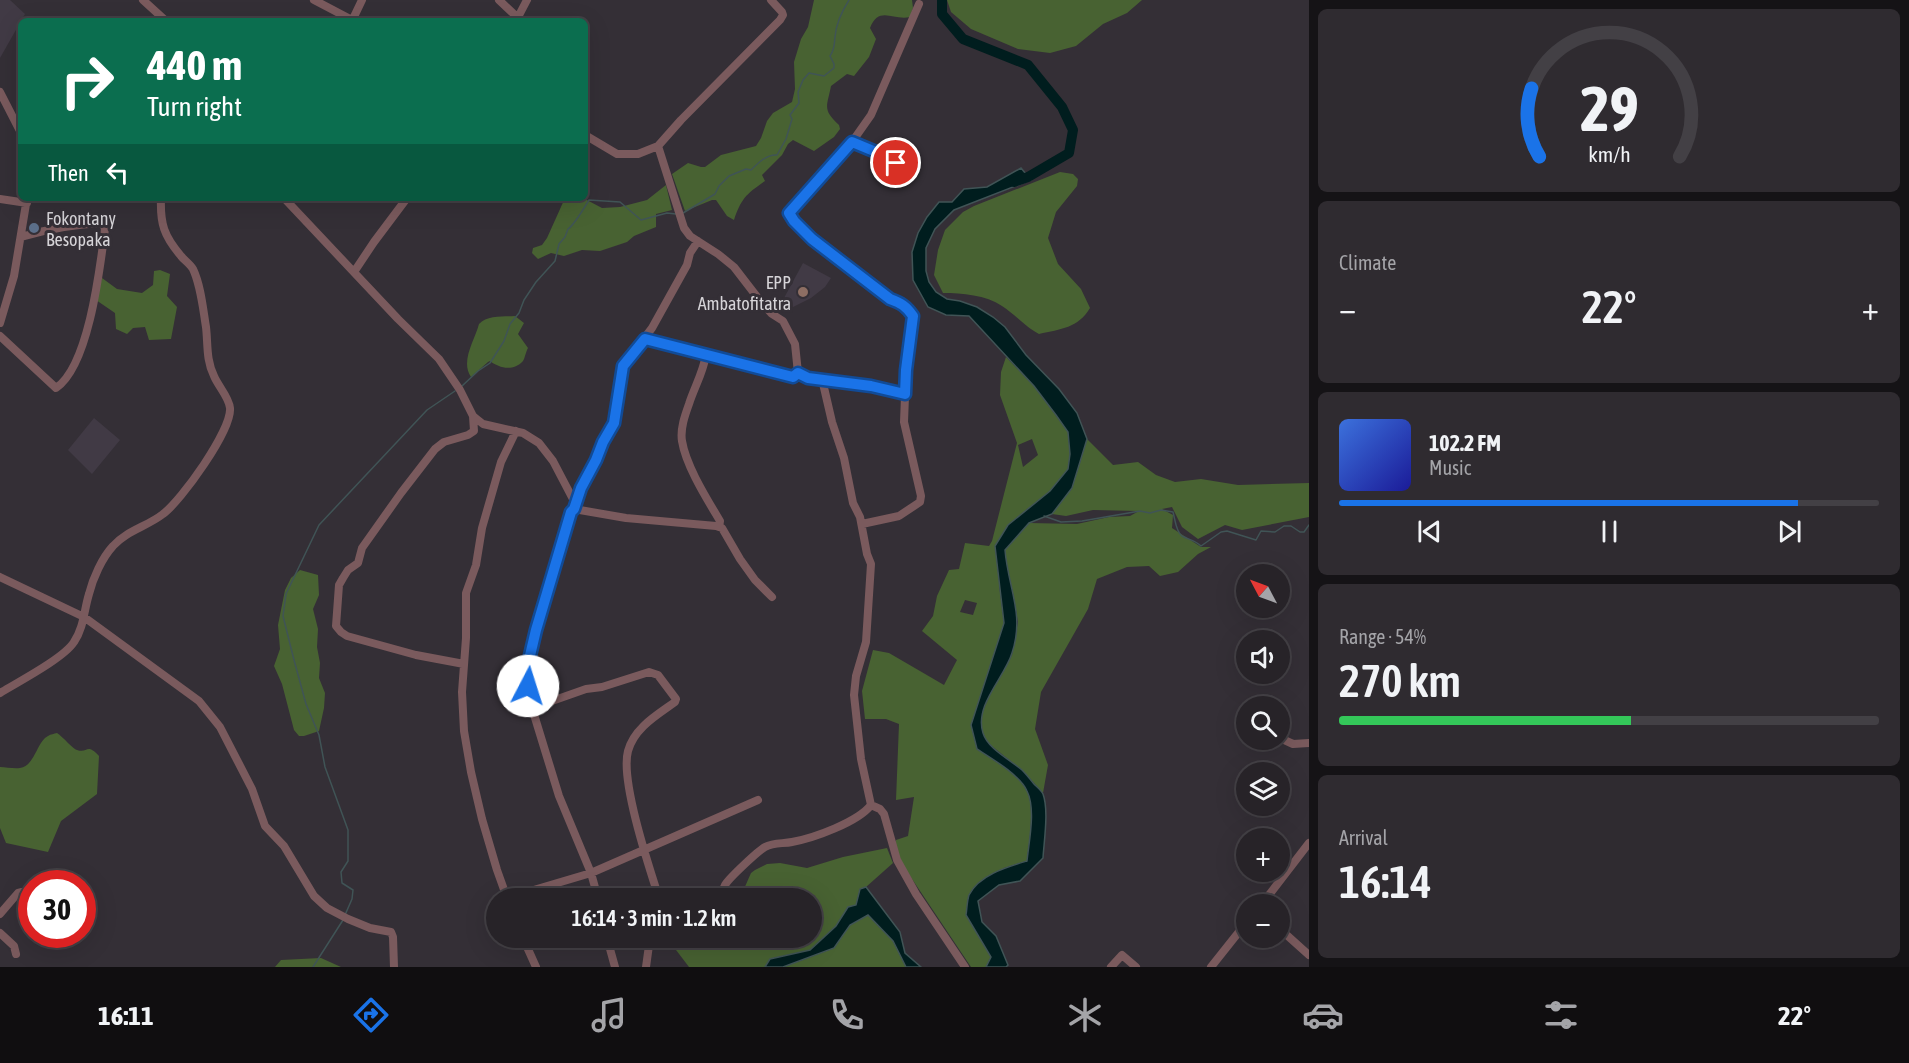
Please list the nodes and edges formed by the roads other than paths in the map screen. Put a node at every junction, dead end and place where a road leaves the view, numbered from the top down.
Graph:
1 (143, 0) edge
2 (315, 0) edge
3 (362, 0) edge
4 (499, 0) edge
5 (527, 0) edge
6 (771, 0) edge
7 (919, 4) dead end
8 (163, 18) edge
9 (348, 18) edge
10 (354, 18) edge
11 (515, 18) edge
12 (518, 18) edge
13 (0, 92) edge
14 (18, 127) edge
15 (588, 137) edge
16 (852, 142) junction
17 (658, 146) junction
18 (906, 168) dead end
19 (0, 199) edge
20 (18, 200) edge
21 (27, 201) edge
22 (161, 201) edge
23 (287, 201) edge
24 (405, 201) edge
25 (684, 228) junction
26 (21, 237) junction
27 (698, 241) junction
28 (690, 253) junction
29 (354, 272) junction
30 (0, 323) edge
31 (0, 336) edge
32 (645, 339) junction
33 (706, 356) junction
34 (798, 373) junction
35 (822, 379) junction
36 (905, 394) junction
37 (473, 416) junction
38 (516, 431) junction
39 (574, 506) junction
40 (862, 524) junction
41 (719, 527) junction
42 (0, 577) edge
43 (772, 597) dead end
44 (84, 617) junction
45 (464, 664) junction
46 (0, 693) edge
47 (532, 708) junction
48 (1290, 743) edge
49 (1309, 743) edge
50 (758, 800) dead end
51 (871, 806) junction
52 (1309, 843) edge
53 (644, 849) junction
54 (591, 873) junction
55 (503, 888) edge
56 (541, 888) edge
57 (595, 888) edge
58 (656, 888) edge
59 (724, 888) edge
60 (18, 894) edge
61 (1270, 894) edge
62 (0, 914) edge
63 (0, 933) edge
64 (1236, 936) edge
65 (1290, 938) edge
66 (528, 948) edge
67 (610, 948) edge
68 (649, 948) edge
69 (16, 954) dead end
70 (1309, 955) edge
71 (394, 967) edge
72 (536, 967) edge
73 (615, 967) edge
74 (646, 967) edge
75 (965, 967) edge
76 (1111, 967) edge
77 (1136, 967) edge
78 (1211, 967) edge

1 - 8 street
2 - 9 street
3 - 10 street
4 - 11 street
5 - 12 street
6 - 17 street
7 - 16 street
13 - 14 street
15 - 17 street
16 - 18 street
16 - 36 street
17 - 25 street
19 - 20 street
21 - 26 street
22 - 44 street
23 - 29 street
24 - 29 street
25 - 27 street
25 - 28 street
26 - 30 street
26 - 31 street
27 - 28 street
27 - 34 street
28 - 32 street
29 - 37 street
32 - 33 street
32 - 39 street
33 - 34 street
33 - 41 street
34 - 35 street
35 - 36 street
35 - 40 street
36 - 40 street
37 - 38 street
37 - 45 street
38 - 39 street
38 - 45 street
39 - 41 street
39 - 47 street
40 - 51 street
41 - 43 street
42 - 44 street
44 - 46 street
44 - 71 street
45 - 55 street
47 - 53 street
47 - 54 street
48 - 49 street
50 - 53 street
51 - 59 street
51 - 75 street
52 - 61 street
53 - 54 street
53 - 58 street
54 - 56 street
54 - 57 street
60 - 62 street
63 - 69 street
64 - 78 street
65 - 70 street
66 - 72 street
67 - 73 street
68 - 74 street
76 - 77 street

